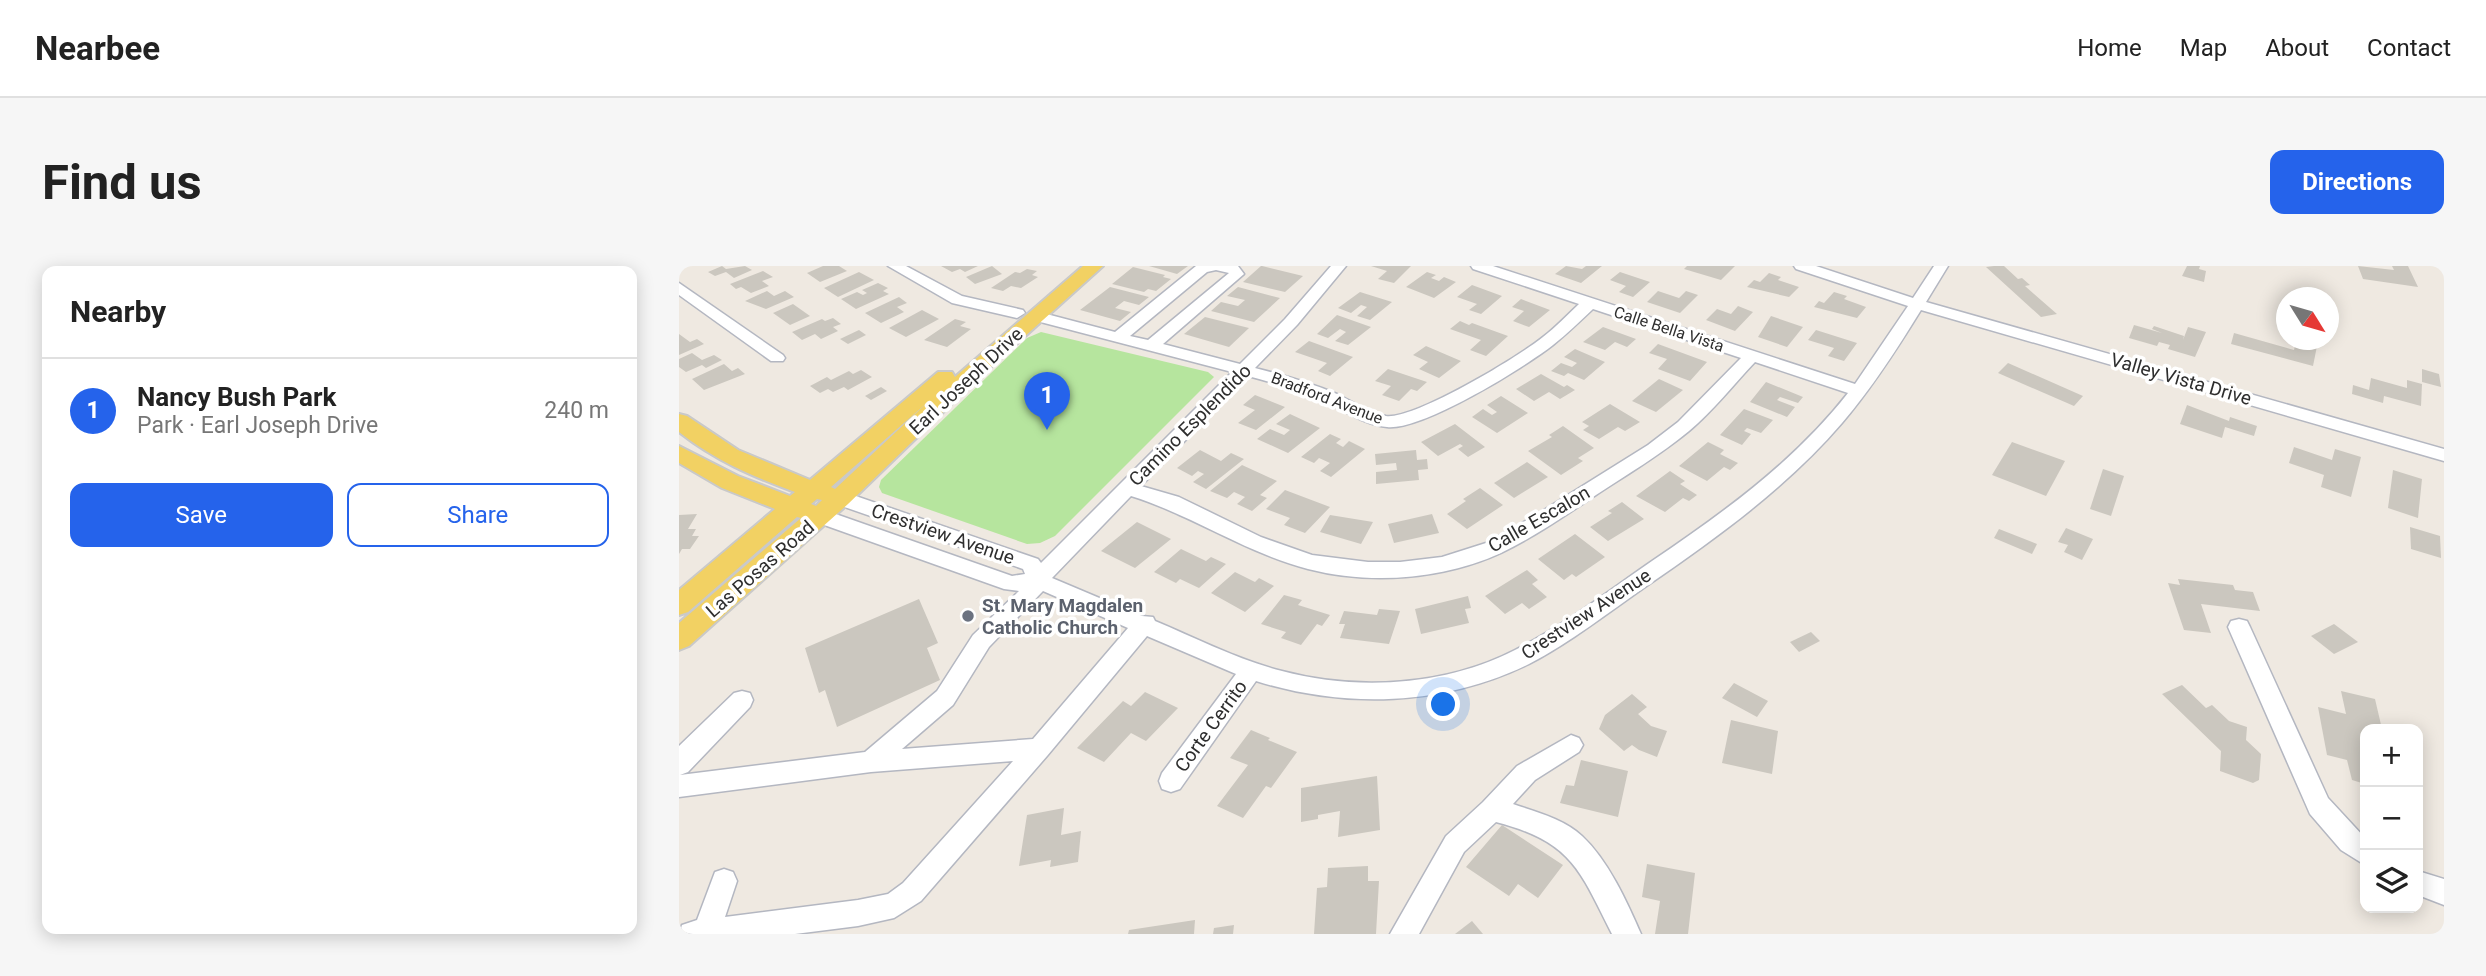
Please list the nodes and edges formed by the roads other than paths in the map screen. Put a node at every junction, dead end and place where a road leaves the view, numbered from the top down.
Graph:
1 (895, 266) edge
2 (1074, 266) edge
3 (1094, 266) edge
4 (1216, 266) edge
5 (1221, 266) edge
6 (1339, 266) edge
7 (1478, 266) edge
8 (1801, 266) edge
9 (1941, 266) edge
10 (679, 288) edge
11 (1590, 303) junction
12 (1917, 304) junction
13 (1026, 315) junction
14 (1118, 337) junction
15 (1151, 345) junction
16 (1752, 356) junction
17 (777, 358) dead end
18 (1244, 369) junction
19 (1859, 391) junction
20 (679, 421) edge
21 (679, 453) edge
22 (2444, 455) edge
23 (1127, 488) junction
24 (813, 489) junction
25 (840, 498) junction
26 (793, 507) junction
27 (820, 516) junction
28 (1039, 580) junction
29 (679, 605) edge
30 (1145, 623) junction
31 (2239, 627) dead end
32 (679, 639) edge
33 (1251, 671) junction
34 (742, 700) dead end
35 (1570, 745) dead end
36 (1039, 749) junction
37 (871, 762) junction
38 (679, 765) edge
39 (1171, 781) dead end
40 (679, 786) edge
41 (1492, 810) junction
42 (2361, 850) edge
43 (724, 881) dead end
44 (2423, 885) edge
45 (2444, 891) edge
46 (699, 933) edge
47 (1404, 934) edge
48 (1627, 934) edge

1 - 13 street, Bradford Avenue
2 - 13 main road, Earl Joseph Drive
3 - 13 main road, Earl Joseph Drive
4 - 14 street
5 - 15 street
6 - 18 street, Camino Esplendido
7 - 11 street, Calle Bella Vista
8 - 12 street, Valley Vista Drive
9 - 12 street, Crestview Avenue
10 - 17 street
11 - 16 street, Calle Bella Vista
11 - 18 street, Bradford Avenue
12 - 19 street, Crestview Avenue
12 - 22 street, Valley Vista Drive
13 - 14 street, Bradford Avenue
13 - 24 main road, Earl Joseph Drive
13 - 25 main road, Earl Joseph Drive
14 - 15 street, Bradford Avenue
15 - 18 street, Bradford Avenue
16 - 19 street, Calle Bella Vista
16 - 23 street, Calle Escalon
18 - 23 street, Camino Esplendido
19 - 33 street, Crestview Avenue
20 - 24 main road
21 - 26 main road
23 - 28 street, Camino Esplendido
24 - 25 main road
24 - 26 main road, Las Posas Road
25 - 27 main road, Las Posas Road
25 - 28 street, Crestview Avenue
26 - 27 main road
26 - 29 main road, Las Posas Road
27 - 28 street, Crestview Avenue
27 - 32 main road, Las Posas Road
28 - 30 street, Crestview Avenue
28 - 37 street, Camino Esplendido
30 - 33 street, Crestview Avenue
30 - 36 street
31 - 42 street
33 - 39 street, Corte Cerrito
34 - 38 street
35 - 41 street
36 - 37 street
36 - 46 street
37 - 40 street
41 - 47 street
41 - 48 street
43 - 46 street
44 - 45 street

